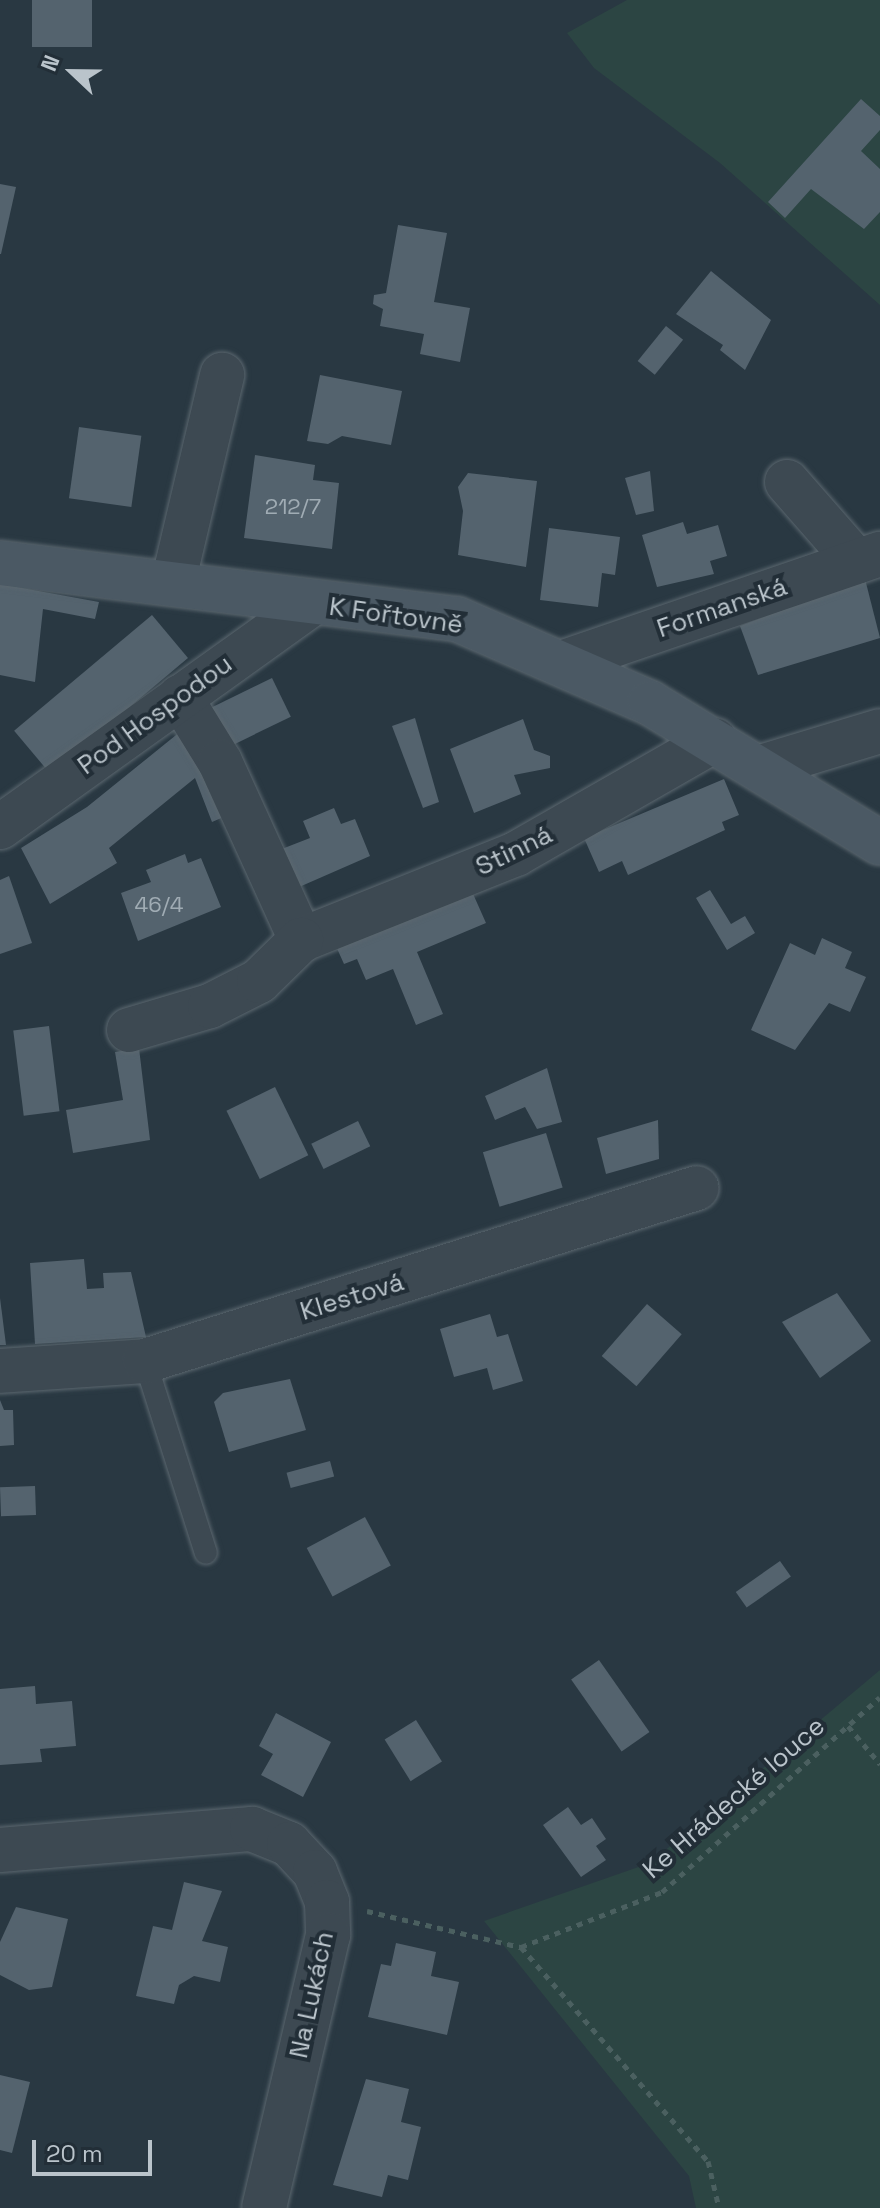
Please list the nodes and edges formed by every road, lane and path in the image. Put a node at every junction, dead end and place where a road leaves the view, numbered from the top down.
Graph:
1 (222, 375) dead end
2 (787, 482) dead end
3 (868, 558) edge
4 (0, 563) edge
5 (173, 583) junction
6 (310, 605) junction
7 (564, 662) junction
8 (180, 697) junction
9 (880, 731) edge
10 (715, 740) junction
11 (761, 767) junction
12 (0, 827) edge
13 (880, 843) edge
14 (301, 940) junction
15 (129, 1030) dead end
16 (697, 1188) dead end
17 (145, 1361) junction
18 (0, 1371) edge
19 (206, 1553) dead end
20 (880, 1697) edge
21 (848, 1726) junction
22 (880, 1764) edge
23 (0, 1850) edge
24 (327, 1902) junction
25 (521, 1947) junction
26 (264, 2208) edge
27 (719, 2208) edge

1 - 5 street
2 - 3 street
3 - 7 street, Formanská
4 - 5 street, K Fořtovně
5 - 6 street, K Fořtovně
6 - 7 street, K Fořtovně
6 - 8 street, Pod Hospodou
7 - 10 street, K Fořtovně
8 - 12 street, Pod Hospodou
8 - 14 street
9 - 11 street
10 - 11 street, K Fořtovně
10 - 14 street, Stinná
11 - 13 street, K Fořtovně
14 - 15 street, Stinná
16 - 17 street, Klestová
17 - 18 street, Klestová
17 - 19 lane
20 - 21 path, Ke Hrádecké louce
21 - 22 path
21 - 25 path, Ke Hrádecké louce
23 - 24 street, Na Lukách
24 - 25 path
24 - 26 street, Na Lukách
25 - 27 path

